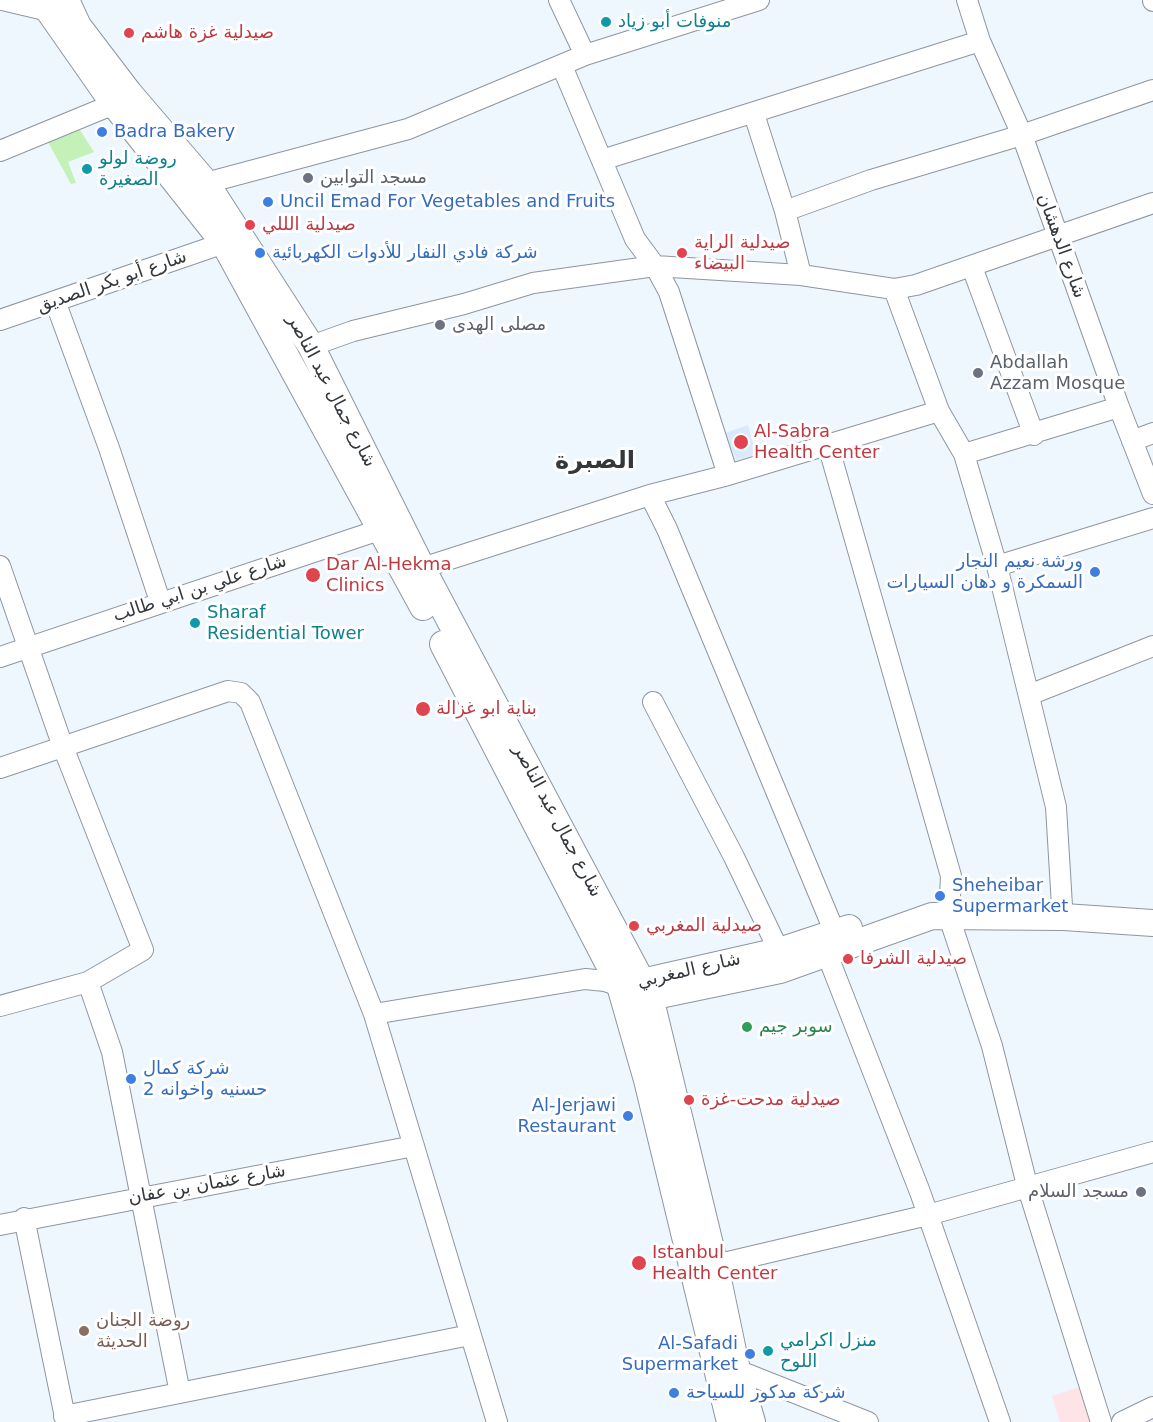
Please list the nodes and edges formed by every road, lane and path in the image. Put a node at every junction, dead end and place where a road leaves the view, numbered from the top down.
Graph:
1 (2, 0) edge
2 (559, 0) edge
3 (759, 0) edge
4 (967, 0) edge
5 (53, 4) edge
6 (980, 41) junction
7 (585, 55) junction
8 (562, 66) junction
9 (1153, 90) edge
10 (114, 104) junction
11 (754, 114) junction
12 (1022, 135) junction
13 (0, 151) edge
14 (602, 160) junction
15 (206, 183) junction
16 (1153, 203) edge
17 (785, 211) junction
18 (1057, 238) junction
19 (224, 243) junction
20 (655, 266) junction
21 (972, 267) junction
22 (801, 275) junction
23 (894, 289) junction
24 (55, 302) junction
25 (0, 320) edge
26 (311, 346) junction
27 (1119, 407) junction
28 (939, 411) junction
29 (1153, 433) edge
30 (1034, 435) junction
31 (1132, 441) junction
32 (828, 445) junction
33 (964, 454) junction
34 (728, 475) junction
35 (1153, 494) edge
36 (650, 495) junction
37 (1153, 518) edge
38 (390, 526) junction
39 (0, 566) edge
40 (997, 566) junction
41 (422, 568) junction
42 (160, 602) junction
43 (30, 646) junction
44 (1153, 646) edge
45 (0, 657) edge
46 (1029, 695) junction
47 (653, 702) dead end
48 (63, 747) junction
49 (0, 768) edge
50 (1062, 906) junction
51 (950, 909) junction
52 (1153, 913) edge
53 (1153, 923) edge
54 (831, 943) junction
55 (779, 951) junction
56 (88, 982) junction
57 (637, 988) junction
58 (0, 1006) edge
59 (374, 1014) junction
60 (414, 1146) junction
61 (1153, 1152) edge
62 (1028, 1185) junction
63 (140, 1197) junction
64 (928, 1215) junction
65 (24, 1218) junction
66 (0, 1225) edge
67 (716, 1265) junction
68 (470, 1335) junction
69 (737, 1370) junction
70 (180, 1393) junction
71 (1153, 1407) edge
72 (65, 1419) edge
73 (496, 1422) edge
74 (730, 1422) edge
75 (752, 1422) edge
76 (866, 1422) edge
77 (1000, 1422) edge
78 (1101, 1422) edge
79 (1122, 1422) edge

1 - 5 street
2 - 7 street
3 - 7 street
4 - 6 street, شارع الدهشان
5 - 10 main road, شارع جمال عبد الناصر
5 - 15 main road, شارع جمال عبد الناصر
6 - 11 street
6 - 12 street, شارع الدهشان
7 - 8 street
8 - 14 street
8 - 15 street
9 - 12 street
10 - 13 street
10 - 19 main road, شارع جمال عبد الناصر
11 - 14 street
11 - 17 street
12 - 17 street
12 - 18 street, شارع الدهشان
14 - 20 street
15 - 26 main road, شارع جمال عبد الناصر
16 - 18 street
17 - 22 street
18 - 21 street
18 - 27 street, شارع الدهشان
19 - 24 street, شارع أبو بكر الصديق
19 - 38 main road, شارع جمال عبد الناصر
20 - 22 street
20 - 26 street
20 - 34 street
21 - 23 street
21 - 30 street
22 - 23 street
23 - 28 street
24 - 25 street, شارع أبو بكر الصديق
24 - 42 street
26 - 38 main road, شارع جمال عبد الناصر
27 - 30 street
27 - 31 street, شارع الدهشان
28 - 32 street
28 - 33 street
29 - 31 street
30 - 33 street
31 - 35 street, شارع الدهشان
32 - 34 street
32 - 51 street
33 - 40 street
34 - 36 street
36 - 41 street
36 - 54 street
37 - 40 street
38 - 41 main road, شارع جمال عبد الناصر
38 - 42 street, شارع علي بن ابي طالب
38 - 57 main road, شارع جمال عبد الناصر
39 - 43 street
40 - 46 street
41 - 57 main road, شارع جمال عبد الناصر
42 - 43 street, شارع علي بن ابي طالب
43 - 45 street, شارع علي بن ابي طالب
43 - 48 street
44 - 46 street
46 - 50 street
47 - 55 street
48 - 49 street
48 - 56 street
48 - 59 street
50 - 51 main road, شارع المغربي
50 - 52 main road, شارع المغربي
51 - 53 main road, شارع المغربي
51 - 54 main road, شارع المغربي
51 - 62 street
54 - 55 main road, شارع المغربي
54 - 57 main road, شارع المغربي
54 - 64 street
55 - 57 main road, شارع المغربي
56 - 58 street
56 - 63 street
57 - 59 street
57 - 67 main road, شارع جمال عبد الناصر
57 - 74 main road, شارع جمال عبد الناصر
59 - 60 street
60 - 63 street, شارع عثمان بن عفان
60 - 68 street
61 - 62 street
62 - 64 street
62 - 78 street
63 - 65 street, شارع عثمان بن عفان
63 - 70 street
64 - 67 street
64 - 77 street
65 - 66 street, شارع عثمان بن عفان
65 - 72 street
67 - 69 main road, شارع جمال عبد الناصر
68 - 70 street
68 - 73 street
69 - 75 main road, شارع جمال عبد الناصر
69 - 76 street
70 - 72 street
71 - 79 street

